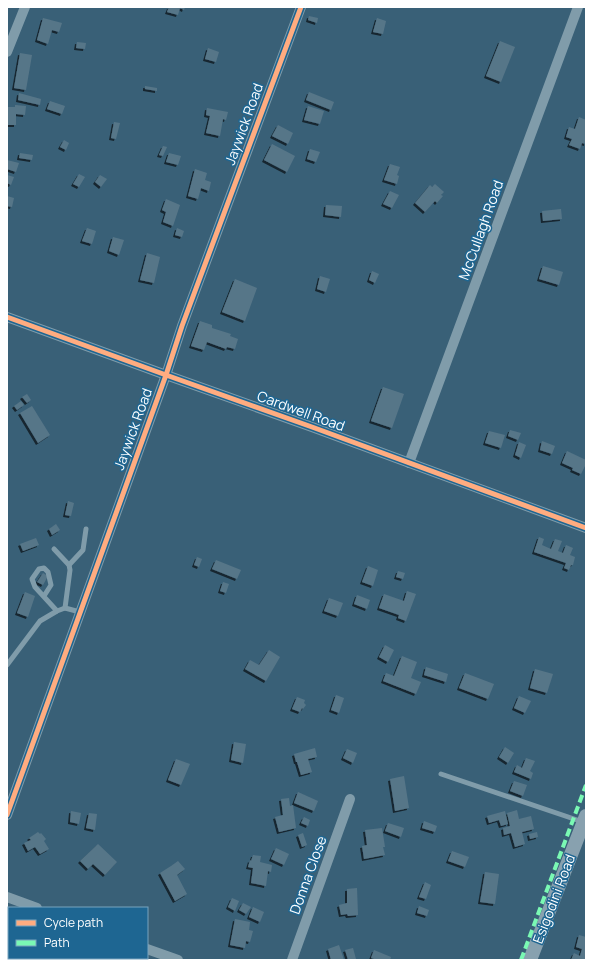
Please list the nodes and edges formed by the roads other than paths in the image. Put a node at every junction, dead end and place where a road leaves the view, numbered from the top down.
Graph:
1 (25, 7) edge
2 (300, 7) edge
3 (578, 7) edge
4 (7, 52) edge
5 (7, 317) edge
6 (166, 375) junction
7 (409, 463) junction
8 (586, 528) edge
9 (86, 529) dead end
10 (54, 549) dead end
11 (69, 565) junction
12 (44, 596) junction
13 (65, 608) junction
14 (57, 611) junction
15 (80, 612) junction
16 (7, 665) edge
17 (442, 774) dead end
18 (350, 799) dead end
19 (7, 815) edge
20 (585, 819) edge
21 (7, 897) edge
22 (34, 907) edge
23 (148, 948) edge
24 (178, 960) edge
25 (292, 960) edge
26 (530, 960) edge

1 - 4 street
2 - 6 street, Jaywick Road
3 - 7 street, McCullagh Road
5 - 6 street, Cardwell Road
6 - 7 street, Cardwell Road
6 - 15 street, Jaywick Road
7 - 8 street, Cardwell Road
9 - 11 lane
10 - 11 lane
11 - 13 lane
12 - 12 lane
12 - 14 lane
13 - 14 lane
13 - 15 lane
14 - 16 lane
15 - 19 street, Jaywick Road
17 - 20 lane
18 - 25 street, Donna Close
20 - 26 main road, Esigodini Road
21 - 22 street
23 - 24 street

